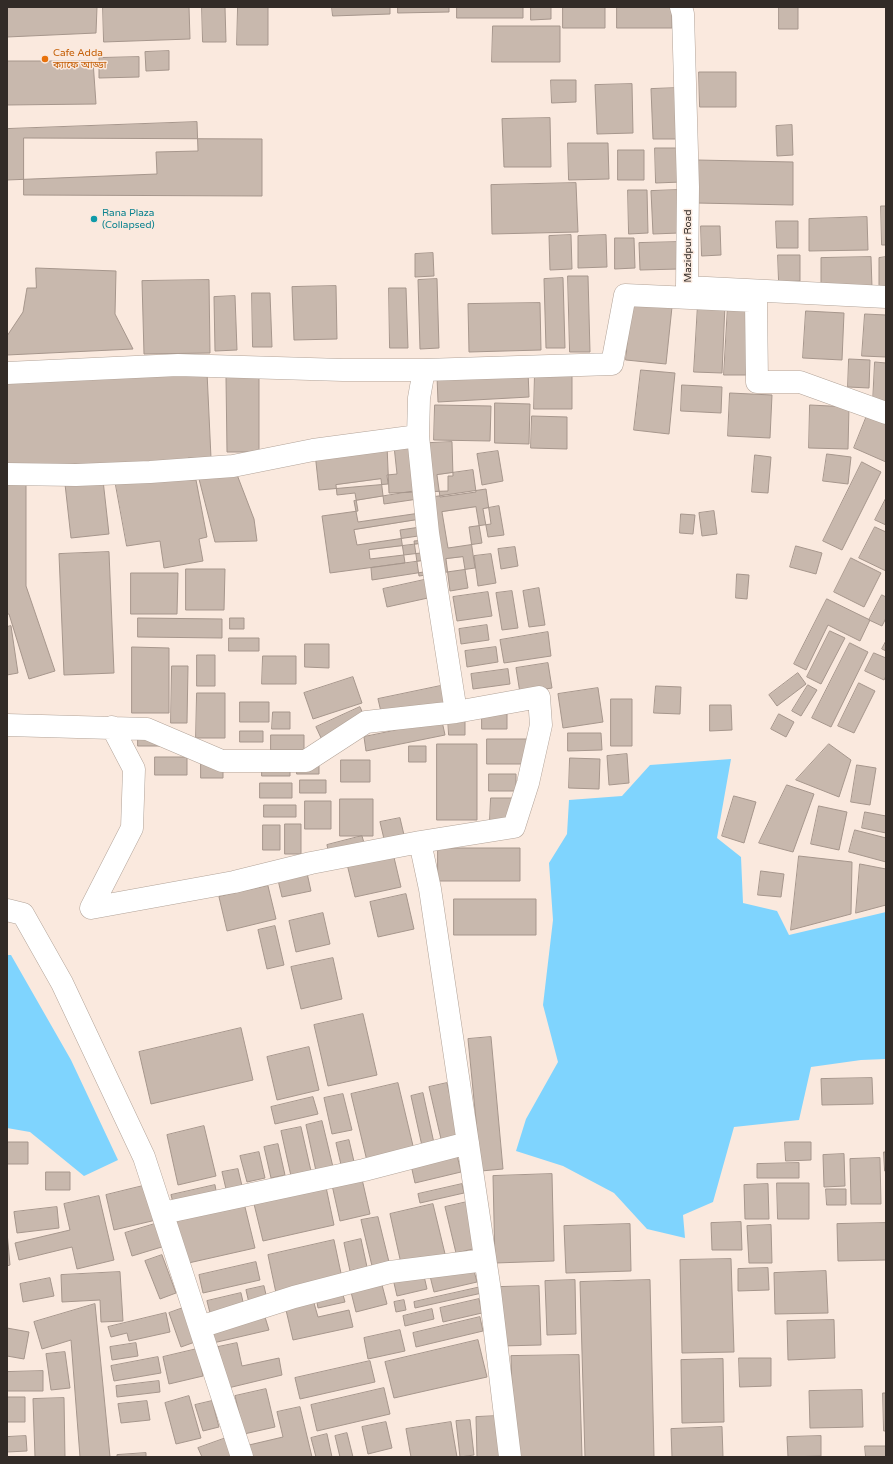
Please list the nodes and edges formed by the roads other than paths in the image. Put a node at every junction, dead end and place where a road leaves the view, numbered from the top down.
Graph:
1 (681, 7) edge
2 (886, 297) edge
3 (424, 370) junction
4 (7, 373) edge
5 (886, 413) edge
6 (418, 436) junction
7 (7, 474) edge
8 (456, 712) junction
9 (7, 725) edge
10 (112, 727) junction
11 (420, 842) junction
12 (7, 910) edge
13 (468, 1143) junction
14 (163, 1213) junction
15 (485, 1260) junction
16 (200, 1327) junction
17 (242, 1457) edge
18 (510, 1457) edge

1 - 2 street, Mazidpur Road
3 - 4 street
3 - 5 street
3 - 6 street
6 - 7 street
6 - 8 street
8 - 10 street
8 - 11 street
9 - 10 street
10 - 11 street
11 - 13 street
12 - 14 street
13 - 14 street
13 - 15 street
14 - 16 street
15 - 16 street
15 - 18 street
16 - 17 street

